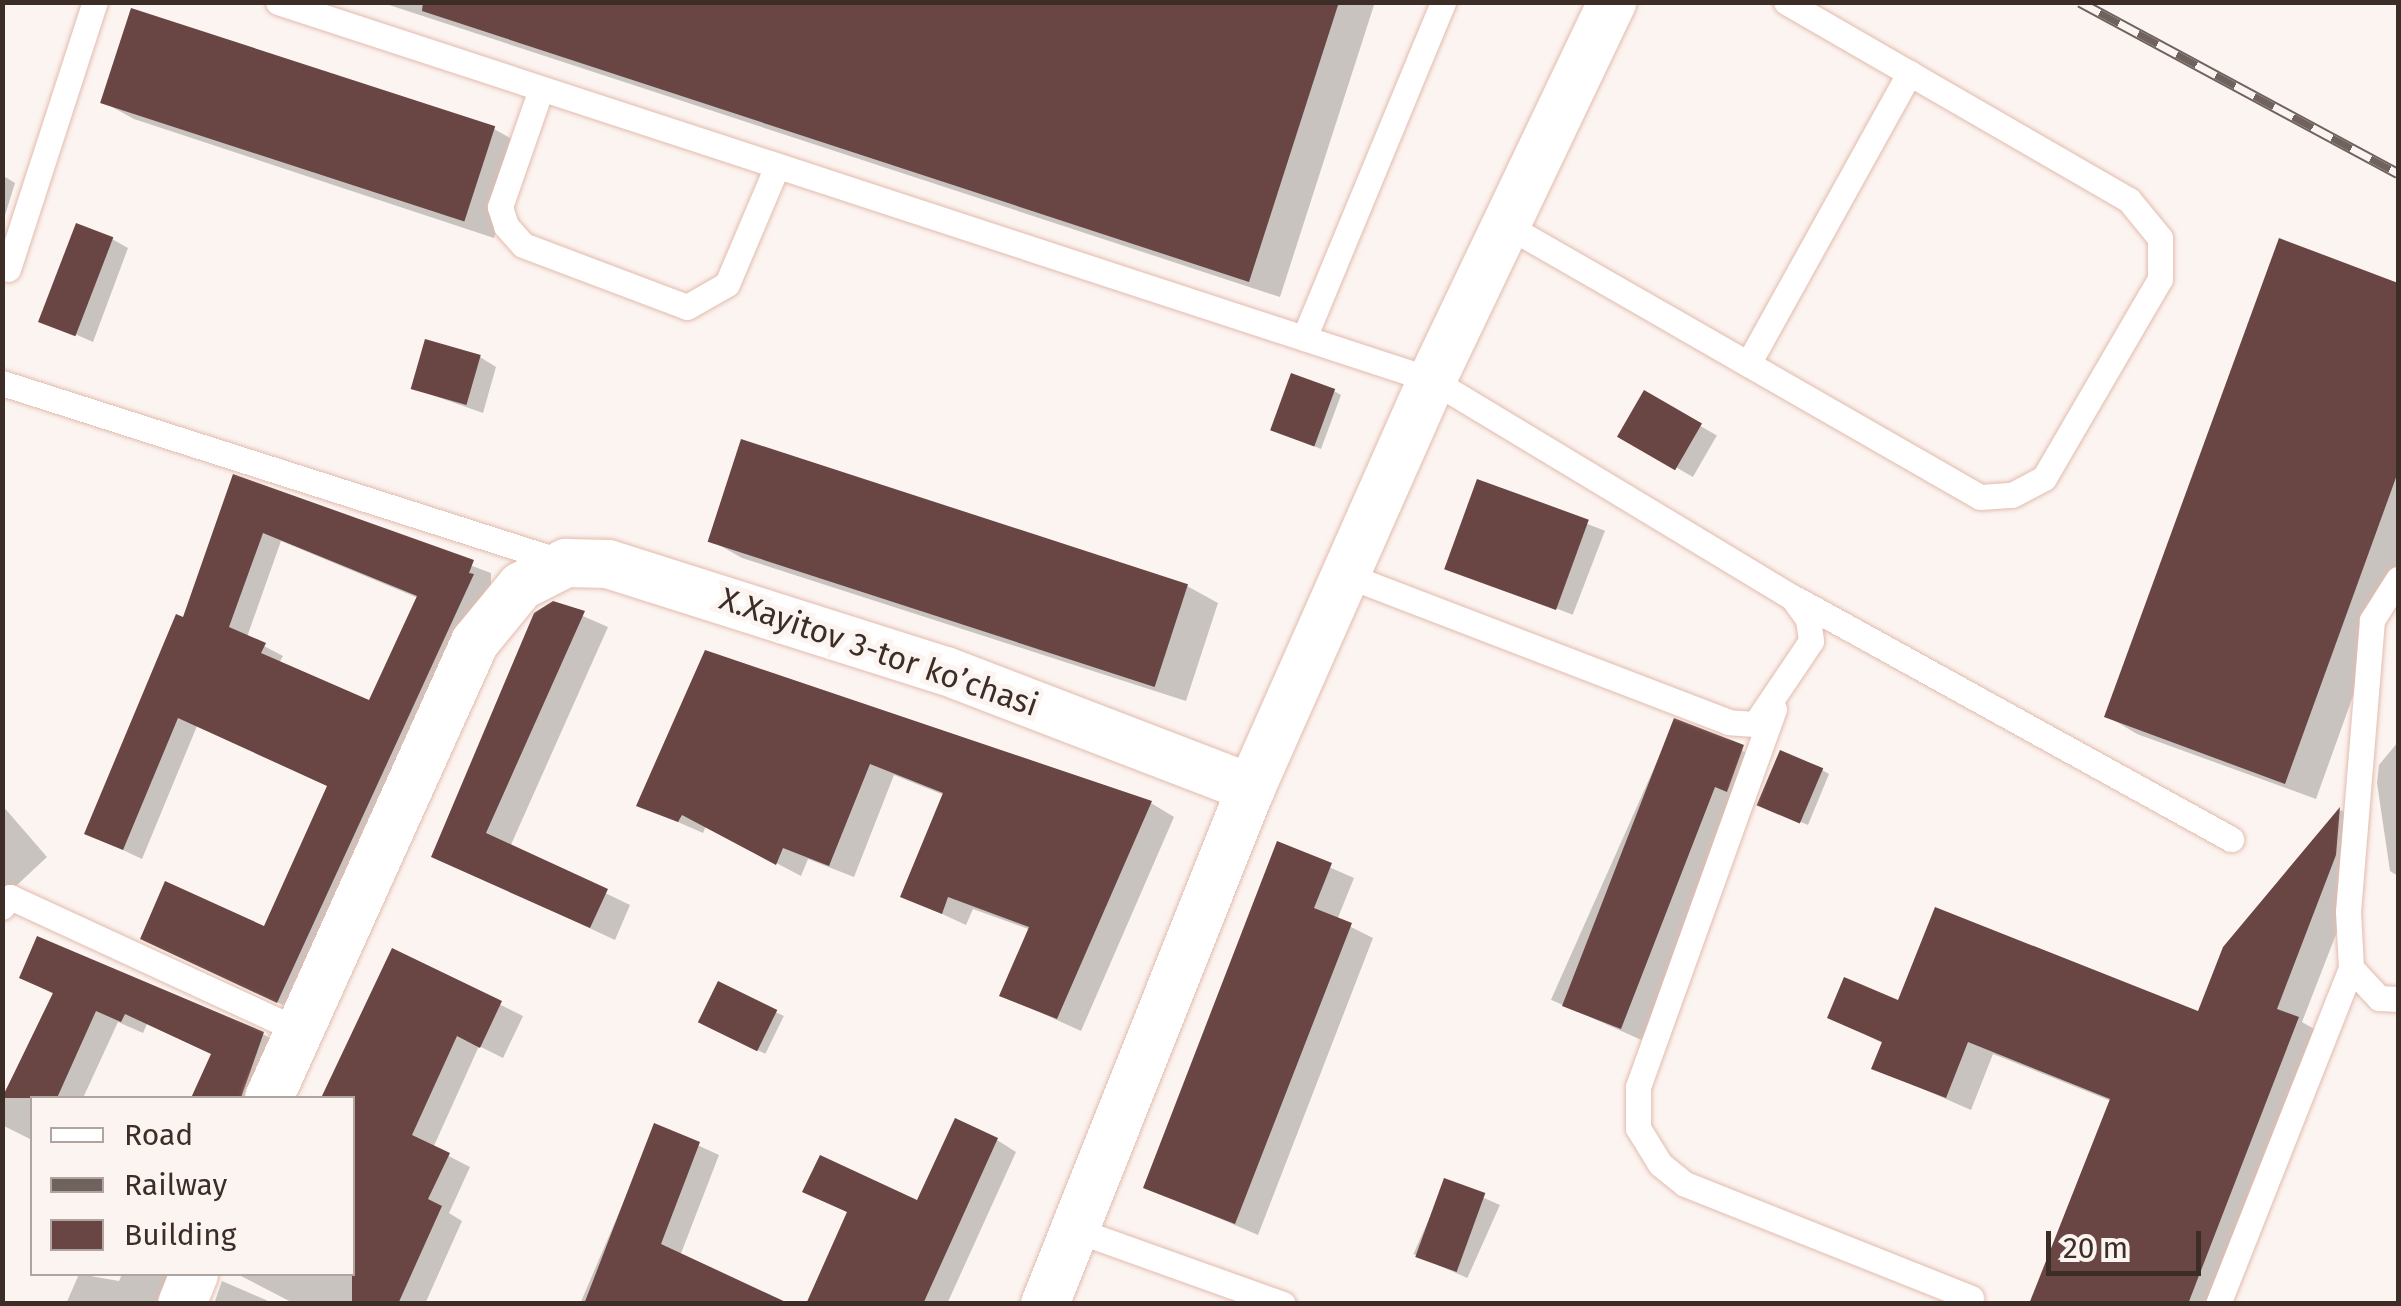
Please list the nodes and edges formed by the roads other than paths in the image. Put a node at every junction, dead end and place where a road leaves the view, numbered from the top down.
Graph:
1 (95, 2) edge
2 (278, 2) edge
3 (1444, 2) edge
4 (1612, 2) edge
5 (1786, 2) edge
6 (1909, 73) junction
7 (540, 89) junction
8 (777, 166) junction
9 (1506, 225) junction
10 (8, 269) dead end
11 (1304, 338) junction
12 (1748, 364) junction
13 (1432, 380) junction
14 (2, 383) edge
15 (566, 563) junction
16 (1346, 574) junction
17 (2398, 579) edge
18 (1792, 597) junction
19 (1778, 698) junction
20 (1251, 788) junction
21 (2231, 839) dead end
22 (2, 907) edge
23 (2351, 968) junction
24 (2398, 999) edge
25 (298, 1030) junction
26 (270, 1096) edge
27 (1073, 1229) junction
28 (193, 1276) edge
29 (1971, 1298) dead end
30 (182, 1304) edge
31 (1045, 1304) edge
32 (1284, 1304) edge
33 (2218, 1304) edge

1 - 10 lane
2 - 7 lane
3 - 11 lane
4 - 9 street
5 - 6 lane
6 - 12 lane
6 - 12 lane
7 - 8 lane
7 - 8 lane
8 - 11 lane
9 - 12 lane
9 - 13 street
11 - 13 lane
13 - 16 street
13 - 18 lane
14 - 15 lane
15 - 20 street, X.Xayitov 3-tor koʼchasi
15 - 25 street
16 - 19 lane
16 - 20 street
17 - 23 lane
18 - 19 lane
18 - 21 lane
19 - 29 lane
20 - 27 street
22 - 25 lane
23 - 24 lane
23 - 33 lane
25 - 26 street
27 - 31 street
27 - 32 lane
28 - 30 street

